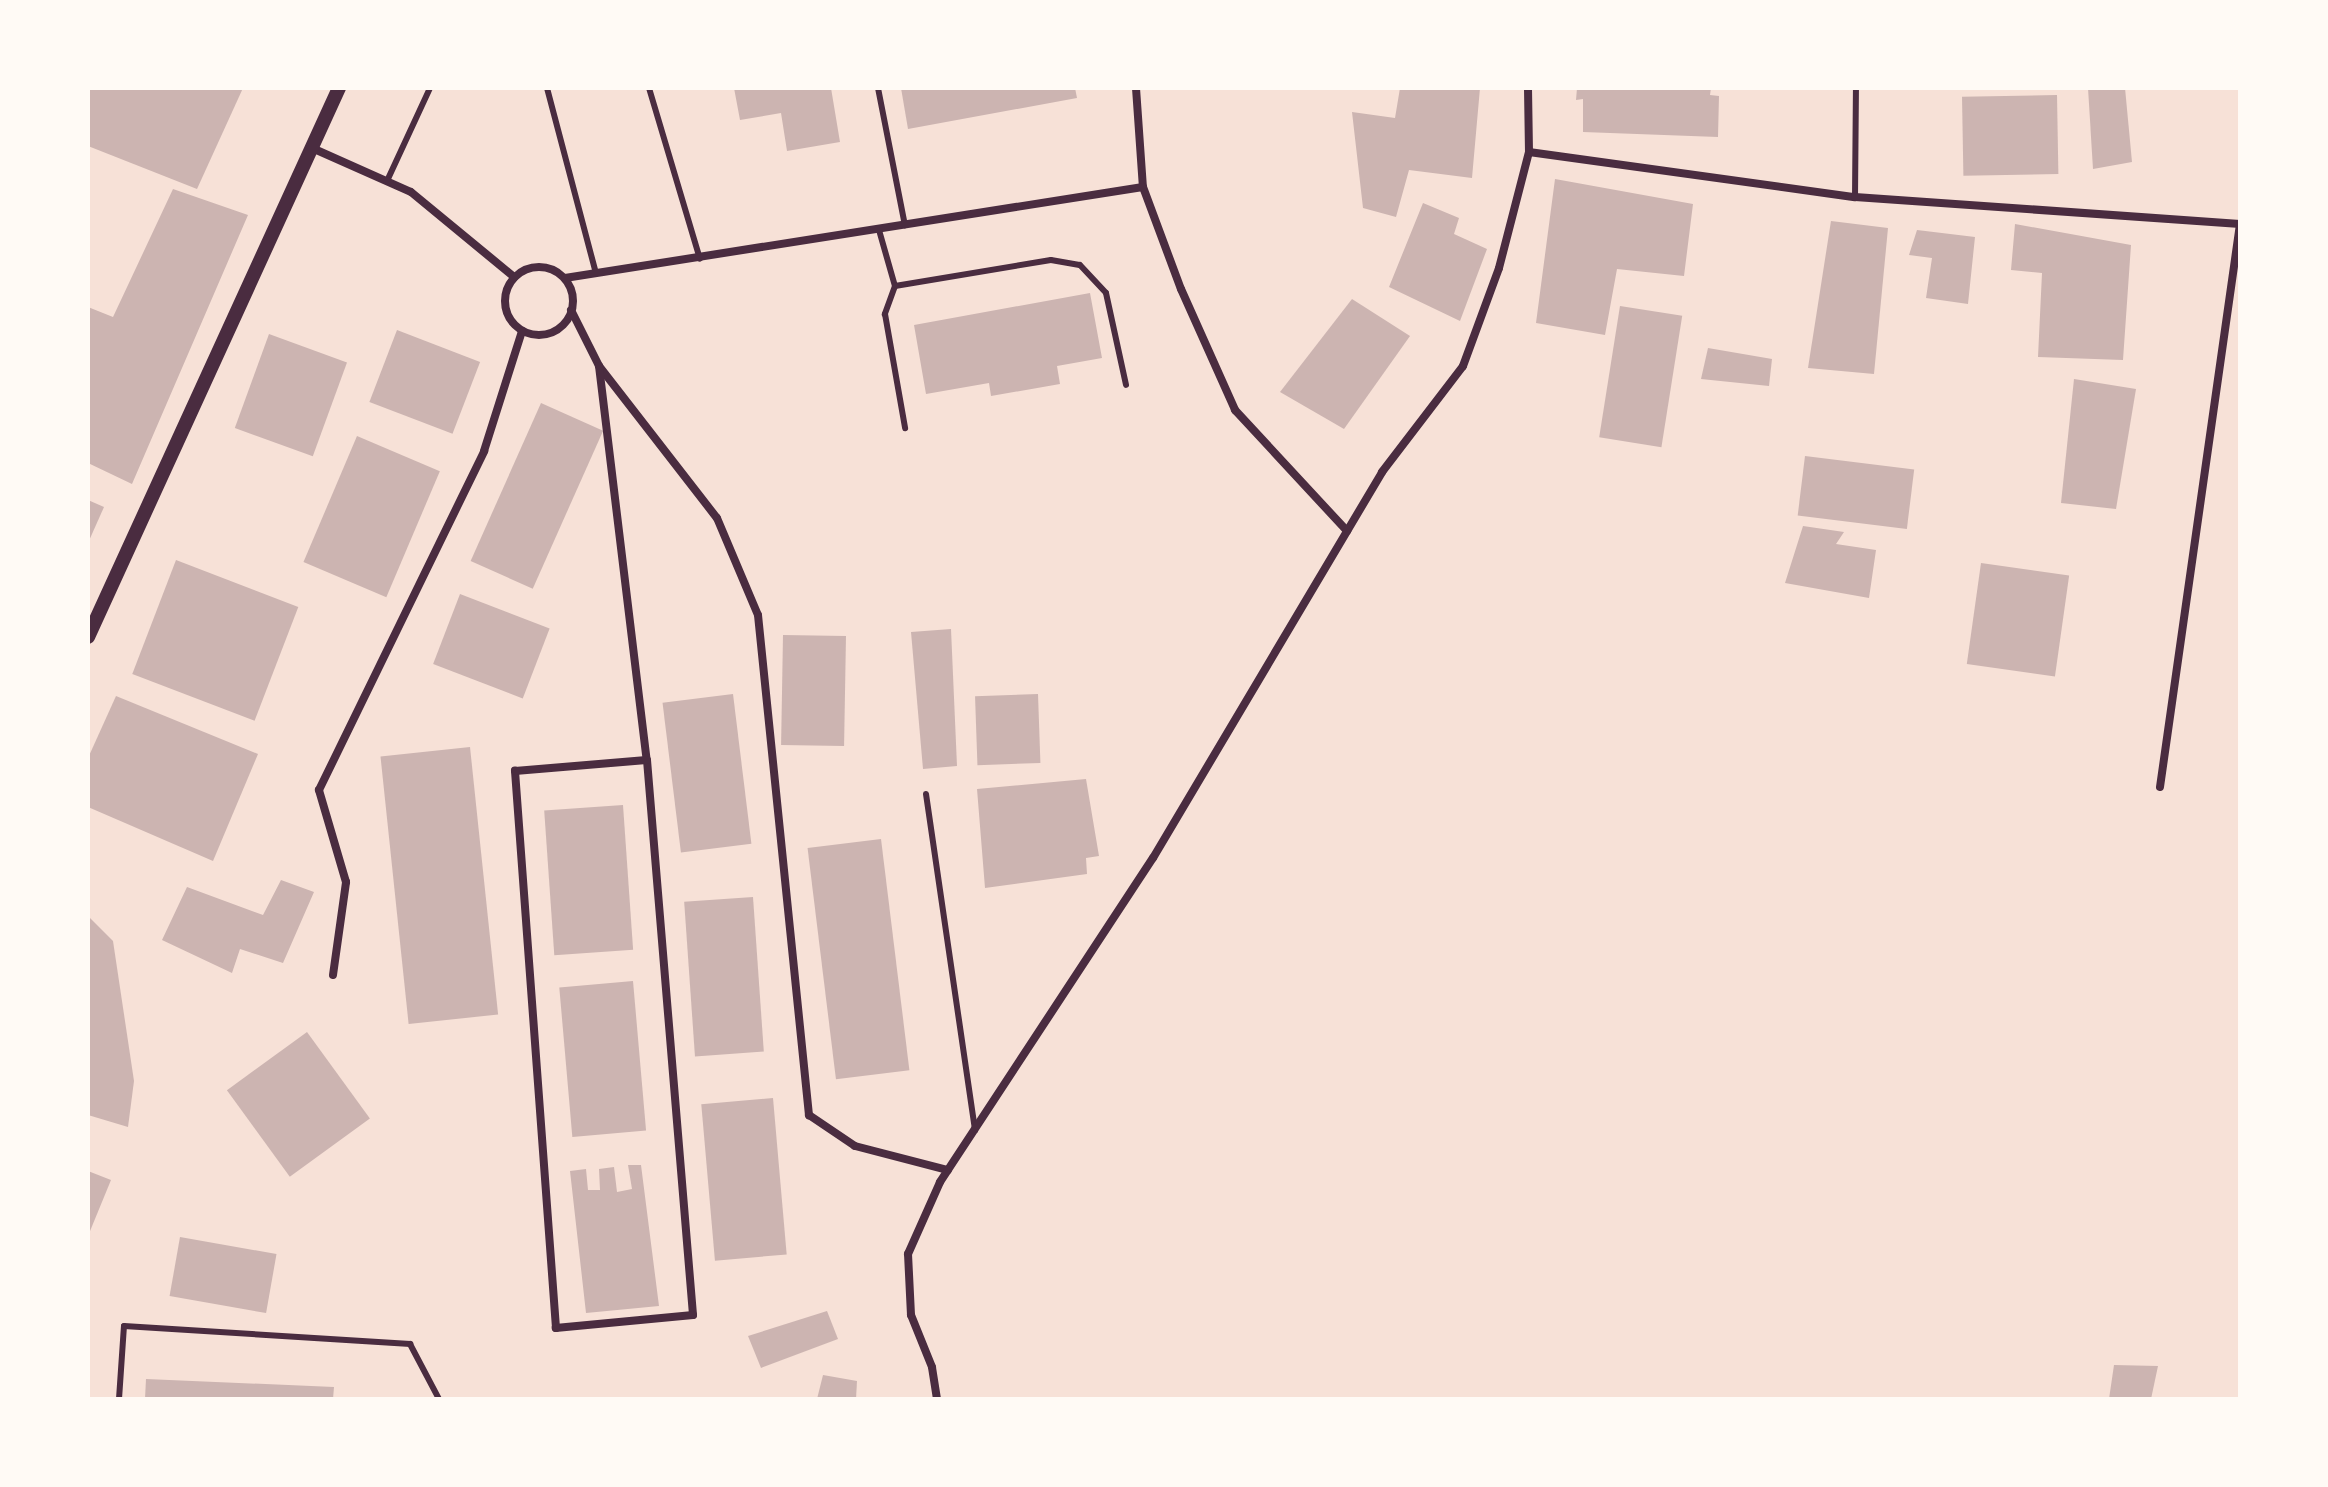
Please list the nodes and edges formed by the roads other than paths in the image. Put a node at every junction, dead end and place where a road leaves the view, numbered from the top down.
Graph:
1 (339, 88) edge
2 (430, 88) edge
3 (547, 88) edge
4 (649, 88) edge
5 (878, 88) edge
6 (1136, 88) edge
7 (1528, 88) edge
8 (1856, 88) edge
9 (312, 148) junction
10 (1529, 152) junction
11 (387, 181) junction
12 (1143, 187) junction
13 (1855, 197) junction
14 (2240, 224) edge
15 (905, 225) junction
16 (879, 230) junction
17 (700, 259) junction
18 (514, 277) junction
19 (597, 277) junction
20 (565, 278) junction
21 (895, 286) junction
22 (571, 310) junction
23 (522, 331) junction
24 (599, 366) junction
25 (1126, 385) dead end
26 (905, 428) dead end
27 (1347, 531) junction
28 (88, 637) edge
29 (647, 760) junction
30 (2160, 787) dead end
31 (926, 794) dead end
32 (333, 975) dead end
33 (975, 1130) junction
34 (948, 1170) junction
35 (119, 1399) edge
36 (439, 1399) edge
37 (937, 1399) edge

1 - 9 street
2 - 11 lane
3 - 19 lane
4 - 17 lane
5 - 15 lane
6 - 12 street
7 - 10 street
8 - 13 lane
9 - 11 street
9 - 28 street
10 - 13 street
10 - 27 street
11 - 18 street
12 - 15 street
12 - 27 street
13 - 14 street
14 - 30 street
15 - 16 street
16 - 17 street
16 - 21 lane
17 - 19 street
18 - 20 street
18 - 23 street
19 - 20 street
20 - 22 street
21 - 25 lane
21 - 26 lane
22 - 23 street
22 - 24 street
23 - 32 street
24 - 29 street
24 - 34 street
27 - 33 street
29 - 29 street
31 - 33 lane
33 - 34 street
34 - 37 street
35 - 36 lane

